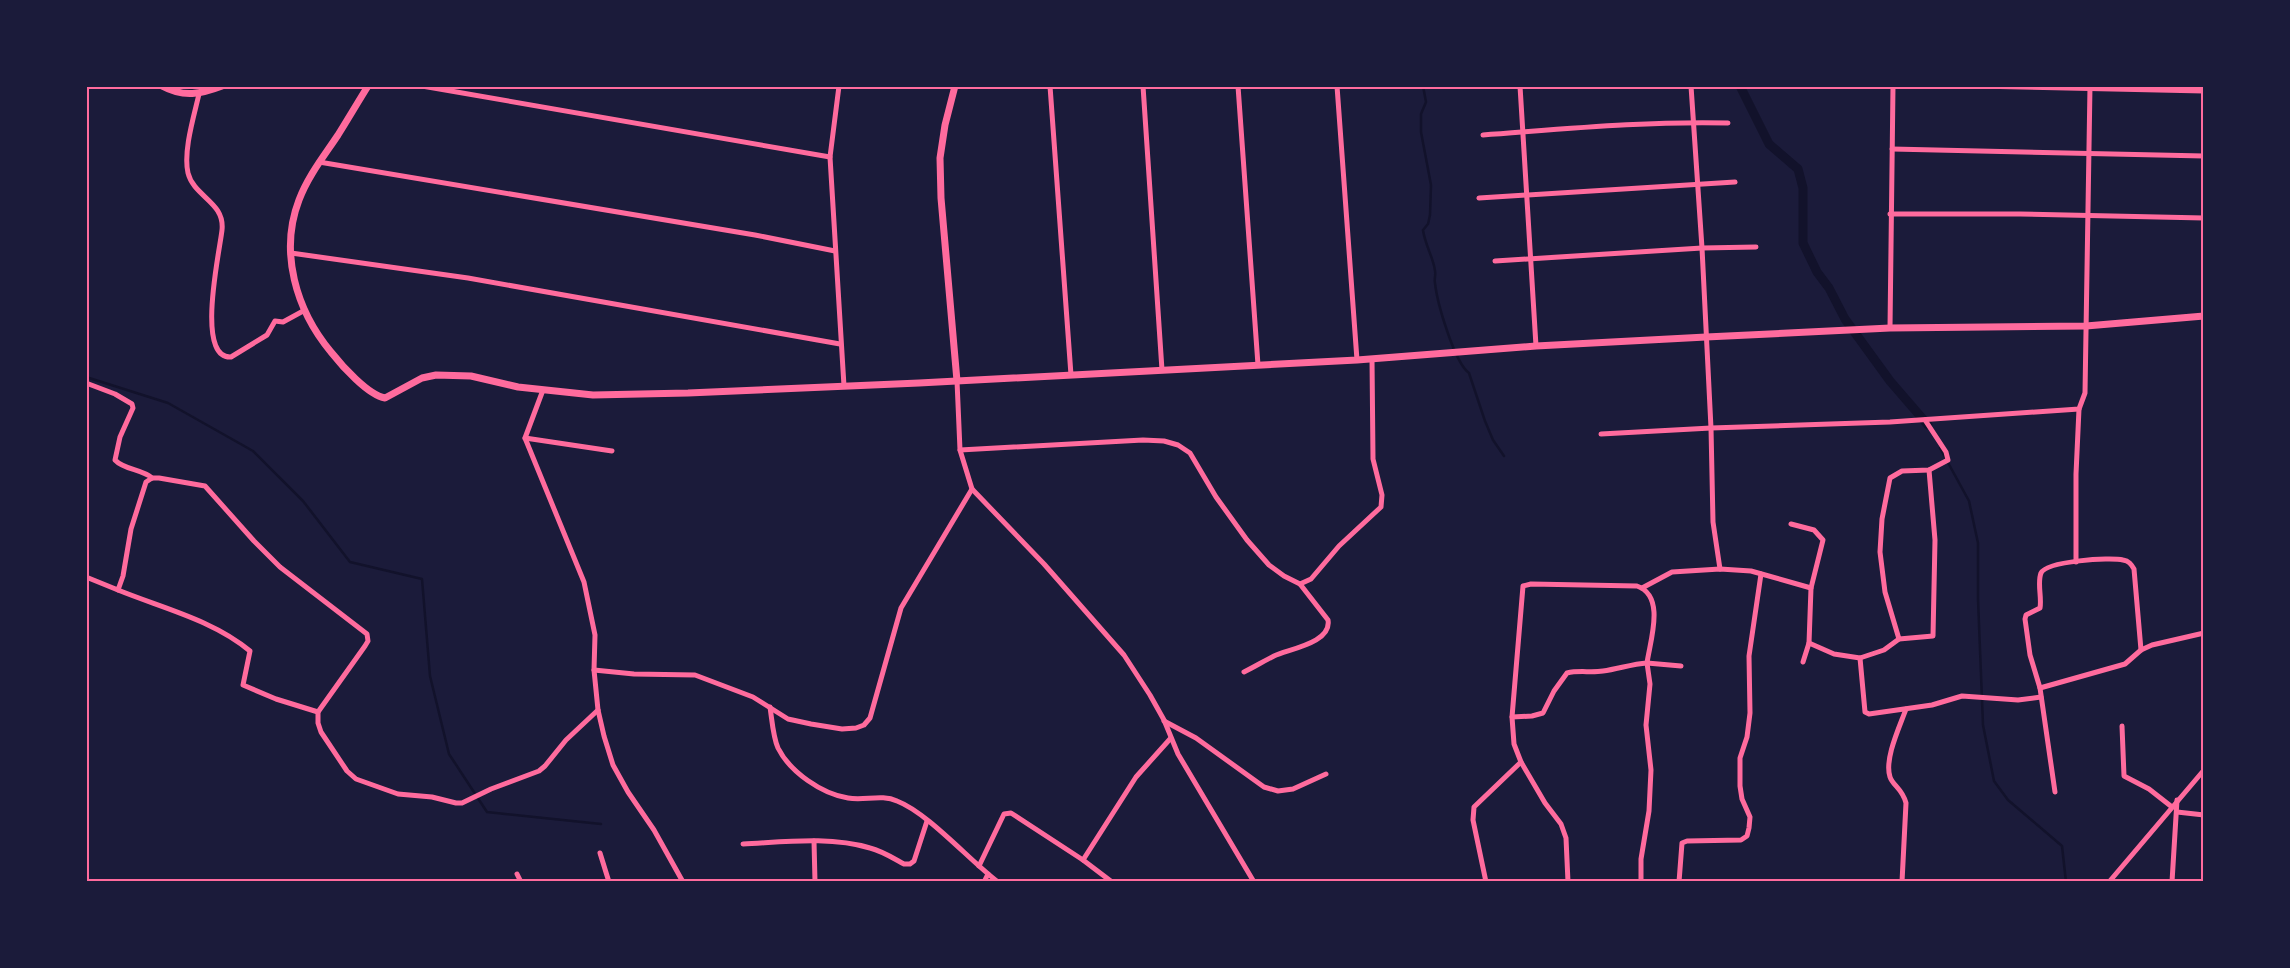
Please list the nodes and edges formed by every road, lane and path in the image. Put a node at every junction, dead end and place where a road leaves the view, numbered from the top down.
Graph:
1 (162, 86) edge
2 (222, 86) edge
3 (368, 86) edge
4 (422, 86) edge
5 (839, 86) edge
6 (954, 86) edge
7 (1050, 86) edge
8 (1143, 86) edge
9 (1238, 86) edge
10 (1337, 86) edge
11 (1520, 86) edge
12 (1691, 86) edge
13 (1893, 86) edge
14 (1977, 86) edge
15 (2090, 87) edge
16 (2204, 92) edge
17 (199, 94) junction
18 (1693, 122) junction
19 (1728, 123) dead end
20 (1524, 132) junction
21 (1483, 135) dead end
22 (1892, 149) junction
23 (2090, 154) junction
24 (2204, 156) edge
25 (830, 157) junction
26 (319, 162) junction
27 (1735, 182) dead end
28 (1697, 184) junction
29 (1526, 195) junction
30 (1479, 198) dead end
31 (1890, 214) junction
32 (2089, 216) junction
33 (2204, 218) edge
34 (1756, 247) dead end
35 (1702, 248) junction
36 (835, 251) junction
37 (291, 253) junction
38 (1530, 258) junction
39 (1495, 261) dead end
40 (305, 310) junction
41 (2204, 316) edge
42 (2086, 326) junction
43 (1890, 328) junction
44 (1706, 337) junction
45 (840, 344) junction
46 (1536, 346) junction
47 (1372, 359) junction
48 (1357, 360) junction
49 (1258, 365) junction
50 (1162, 370) junction
51 (1071, 376) junction
52 (957, 380) junction
53 (86, 383) edge
54 (844, 386) junction
55 (543, 390) junction
56 (2079, 409) junction
57 (1924, 420) junction
58 (1711, 428) junction
59 (1601, 434) dead end
60 (525, 438) junction
61 (960, 450) junction
62 (612, 452) dead end
63 (1928, 470) junction
64 (152, 478) junction
65 (972, 490) junction
66 (1791, 524) dead end
67 (2076, 562) junction
68 (1720, 570) junction
69 (1761, 574) junction
70 (86, 576) edge
71 (1300, 584) junction
72 (1642, 588) junction
73 (1811, 588) junction
74 (118, 590) junction
75 (2204, 633) edge
76 (1899, 639) junction
77 (1809, 643) junction
78 (2141, 650) junction
79 (1860, 658) junction
80 (1803, 662) dead end
81 (1647, 663) junction
82 (1681, 666) dead end
83 (594, 670) junction
84 (1244, 672) dead end
85 (2040, 688) junction
86 (2041, 697) junction
87 (770, 707) junction
88 (1906, 709) junction
89 (598, 710) junction
90 (318, 712) junction
91 (1512, 716) junction
92 (1164, 720) junction
93 (2122, 726) dead end
94 (1170, 738) junction
95 (1521, 762) junction
96 (2204, 770) edge
97 (1326, 774) dead end
98 (2055, 792) dead end
99 (2177, 800) junction
100 (2172, 807) junction
101 (2177, 812) junction
102 (2204, 815) edge
103 (927, 821) junction
104 (814, 841) junction
105 (743, 844) dead end
106 (600, 853) dead end
107 (1083, 860) junction
108 (978, 866) junction
109 (517, 874) dead end
110 (988, 874) junction
111 (522, 882) edge
112 (608, 882) edge
113 (684, 882) edge
114 (814, 882) edge
115 (984, 882) edge
116 (998, 882) edge
117 (1112, 882) edge
118 (1254, 882) edge
119 (1486, 882) edge
120 (1568, 882) edge
121 (1641, 882) edge
122 (1679, 882) edge
123 (1902, 882) edge
124 (2109, 882) edge
125 (2172, 882) edge

1 - 17 street
2 - 17 street
3 - 26 street
4 - 25 street
5 - 25 street
6 - 52 street
7 - 51 street
8 - 50 street
9 - 49 street
10 - 48 street
11 - 20 street
12 - 18 street
13 - 22 street
14 - 15 street
15 - 16 street
15 - 23 street
17 - 40 street
18 - 19 street
18 - 20 street
18 - 28 street
20 - 21 street
20 - 29 street
22 - 23 street
22 - 31 street
23 - 24 street
23 - 32 street
25 - 36 street
26 - 36 street
26 - 37 street
27 - 28 street
28 - 29 street
28 - 35 street
29 - 30 street
29 - 38 street
31 - 32 street
31 - 43 street
32 - 33 street
32 - 42 street
34 - 35 street
35 - 38 street
35 - 44 street
36 - 45 street
37 - 40 street
37 - 45 street
38 - 39 street
38 - 46 street
40 - 55 street
41 - 42 street
42 - 43 street
42 - 56 street
43 - 44 street
44 - 46 street
44 - 58 street
45 - 54 street
46 - 47 street
47 - 48 street
47 - 71 street
48 - 49 street
49 - 50 street
50 - 51 street
51 - 52 street
52 - 54 street
52 - 61 street
53 - 64 street
54 - 55 street
55 - 60 street
56 - 57 street
56 - 67 street
57 - 58 street
57 - 63 street
58 - 59 street
58 - 68 street
60 - 62 street
60 - 83 street
61 - 65 street
61 - 71 street
63 - 76 street
63 - 76 street
64 - 74 street
64 - 90 street
65 - 87 street
65 - 92 street
66 - 73 street
67 - 78 street
67 - 85 street
68 - 69 street
68 - 72 street
69 - 73 street
69 - 122 street
70 - 74 street
71 - 84 street
72 - 81 street
72 - 91 street
73 - 77 street
74 - 90 street
75 - 78 street
76 - 79 street
77 - 79 street
77 - 80 street
78 - 85 street
79 - 88 street
81 - 82 street
81 - 91 street
81 - 121 street
83 - 87 street
83 - 89 street
85 - 86 street
86 - 88 street
86 - 98 street
87 - 103 street
88 - 123 street
89 - 90 street
89 - 113 street
91 - 95 street
92 - 94 street
92 - 97 street
93 - 100 street
94 - 107 street
94 - 118 street
95 - 119 street
95 - 120 street
96 - 99 street
99 - 100 street
99 - 101 street
100 - 124 street
101 - 102 street
101 - 125 street
103 - 104 street
103 - 108 street
104 - 105 street
104 - 114 street
106 - 112 street
107 - 108 street
107 - 117 street
108 - 110 street
109 - 111 street
110 - 115 street
110 - 116 street

